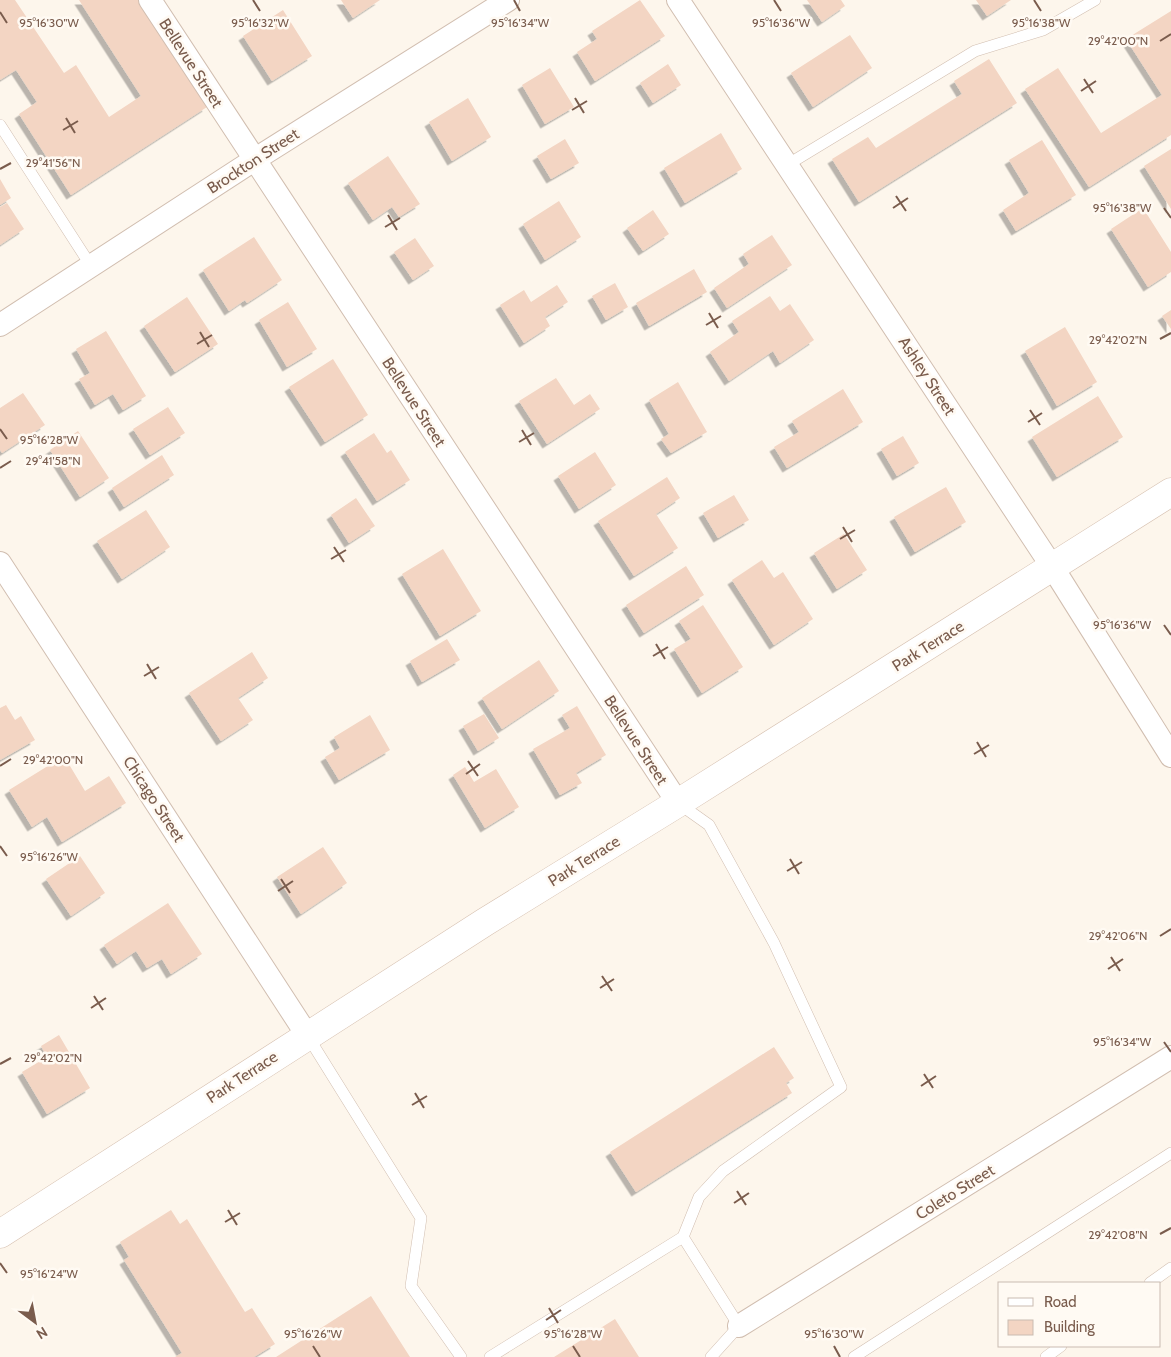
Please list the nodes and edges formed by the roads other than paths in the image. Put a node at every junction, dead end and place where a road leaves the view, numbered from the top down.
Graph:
1 (150, 0) edge
2 (508, 0) edge
3 (678, 0) edge
4 (1095, 0) edge
5 (0, 125) edge
6 (254, 160) junction
7 (787, 165) junction
8 (91, 266) junction
9 (0, 325) edge
10 (1171, 492) edge
11 (0, 563) edge
12 (1053, 568) junction
13 (1168, 745) edge
14 (678, 803) junction
15 (307, 1035) junction
16 (1171, 1057) edge
17 (1171, 1153) edge
18 (0, 1234) edge
19 (683, 1237) junction
20 (1171, 1268) edge
21 (1151, 1282) edge
22 (739, 1326) junction
23 (1061, 1347) edge
24 (461, 1357) edge
25 (490, 1357) edge
26 (711, 1357) edge
27 (854, 1357) edge
28 (1046, 1357) edge

1 - 6 street, Bellevue Street
2 - 6 street, Brockton Street
3 - 7 street, Ashley Street
4 - 7 lane
5 - 8 lane
6 - 8 street, Brockton Street
6 - 14 street, Bellevue Street
7 - 12 street, Ashley Street
8 - 9 street, Brockton Street
10 - 12 street, Park Terrace
11 - 15 street, Chicago Street
12 - 13 street, Ashley Street
12 - 14 street, Park Terrace
14 - 15 street, Park Terrace
14 - 19 lane
15 - 18 street, Park Terrace
15 - 24 lane
16 - 22 street, Coleto Street
17 - 27 lane
19 - 22 lane
19 - 25 lane
20 - 21 lane
22 - 26 lane
23 - 28 lane

